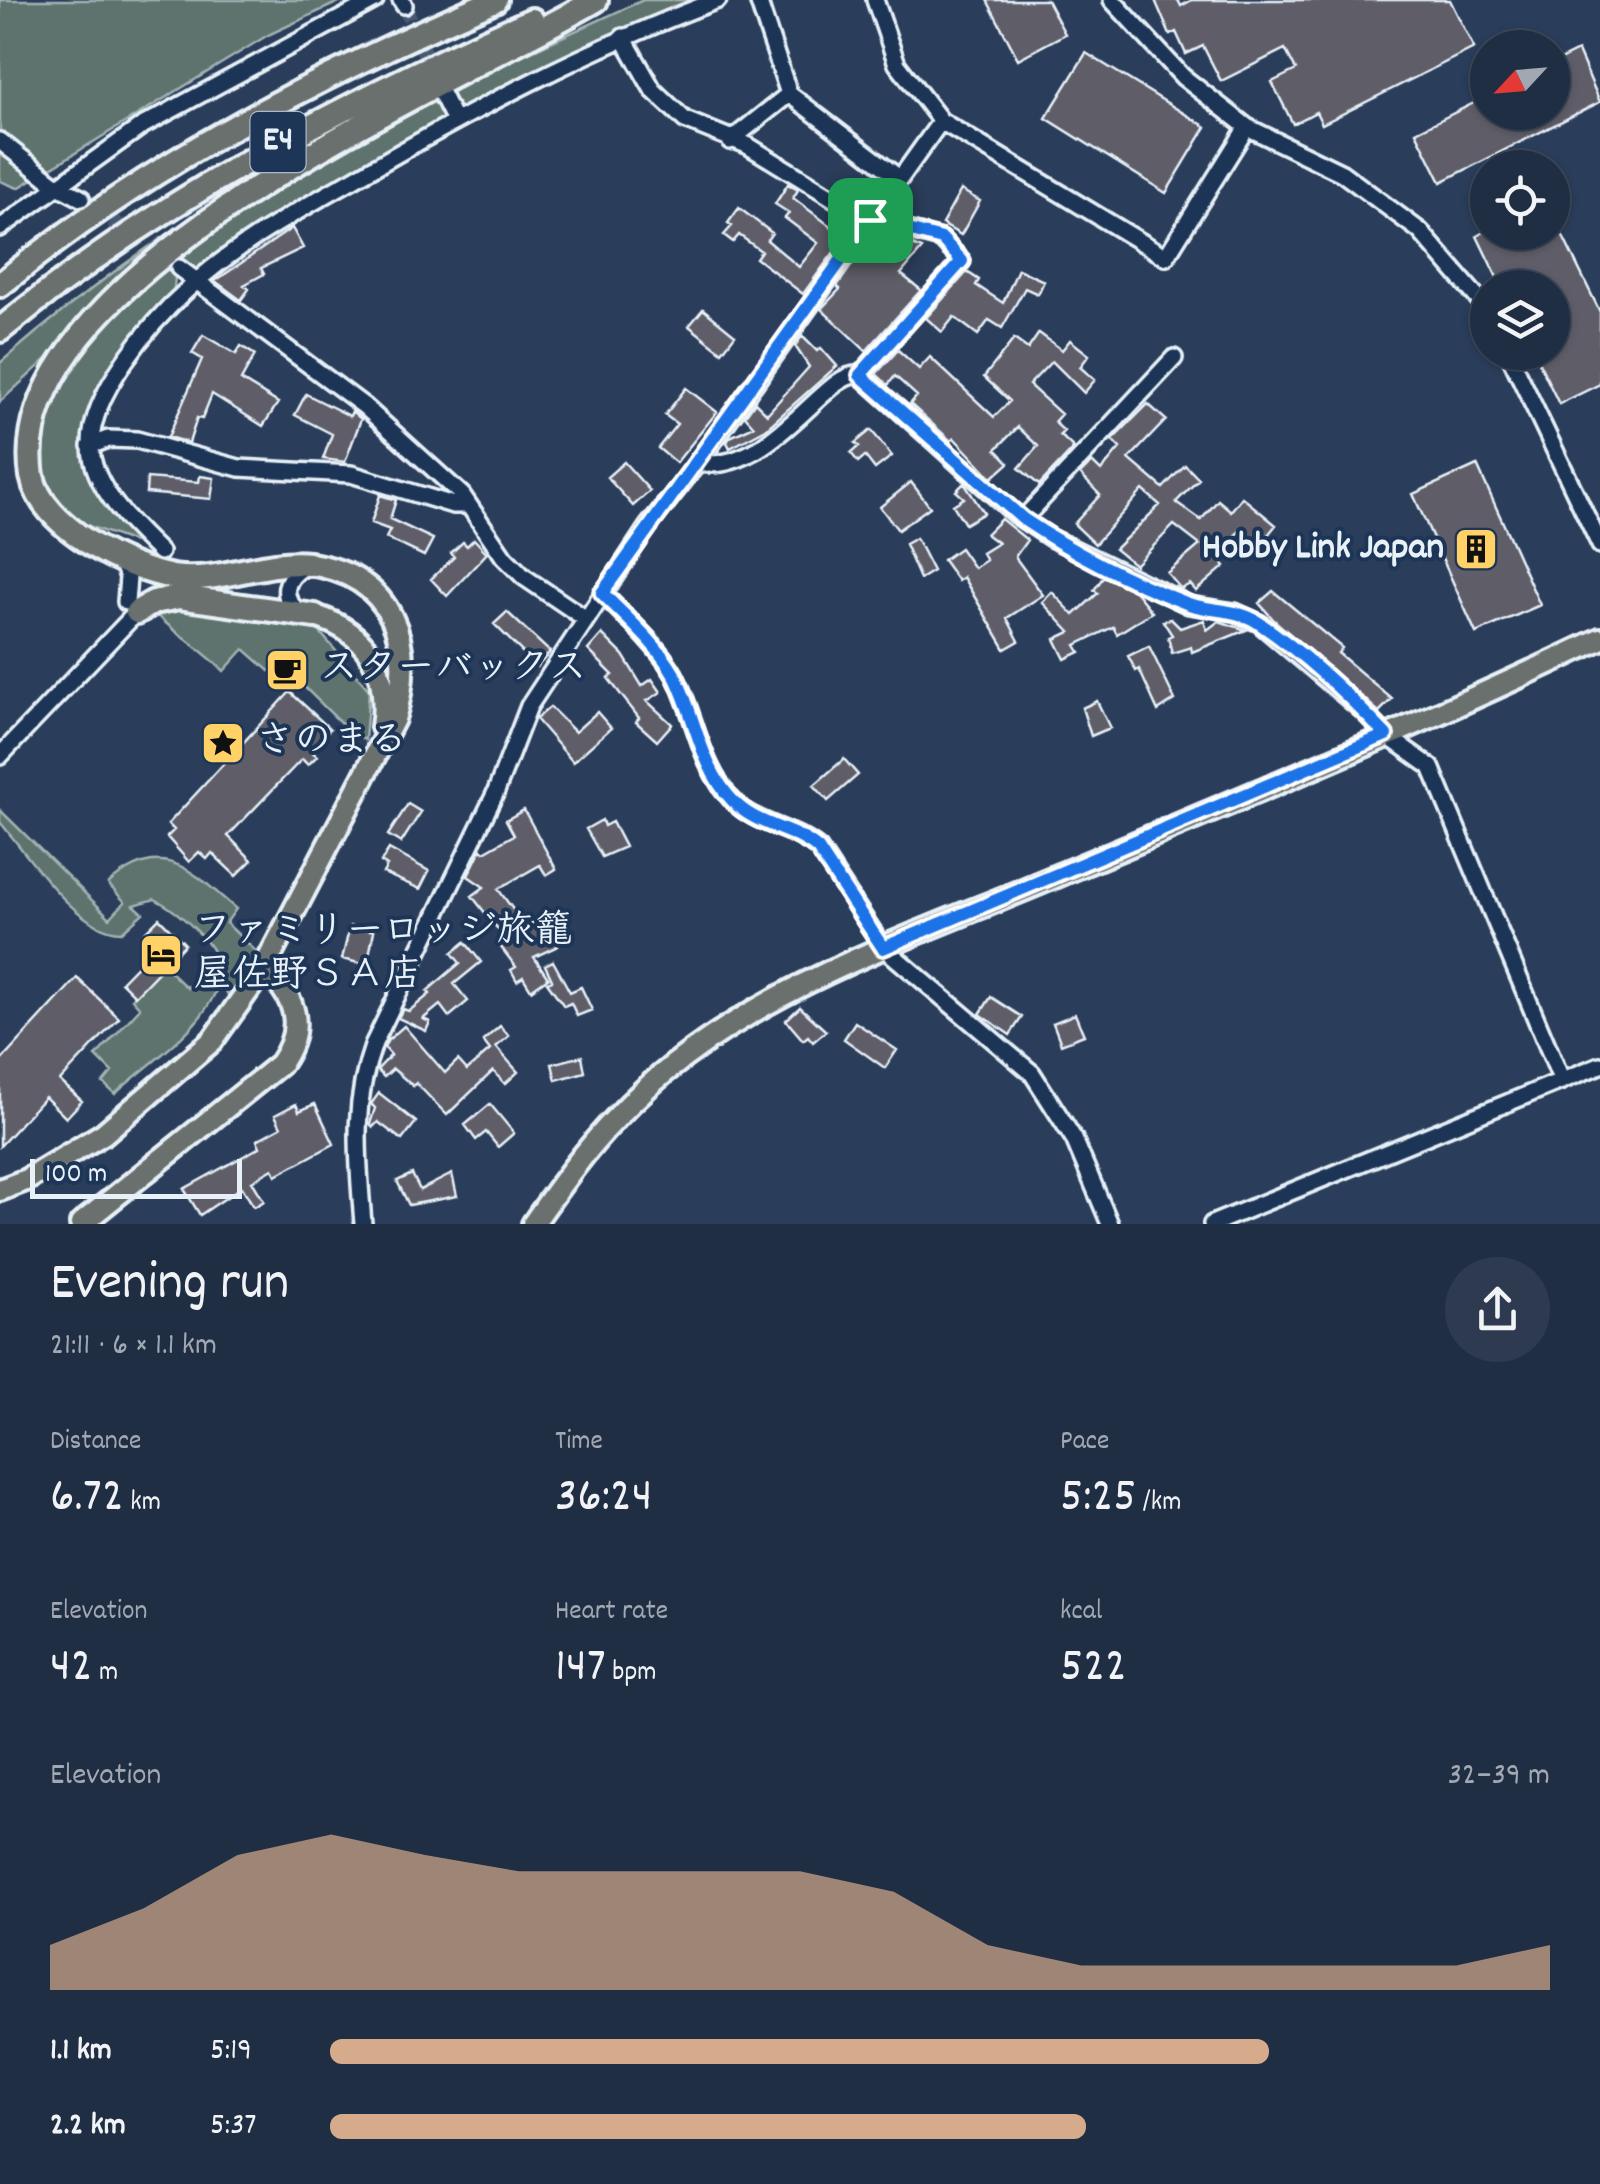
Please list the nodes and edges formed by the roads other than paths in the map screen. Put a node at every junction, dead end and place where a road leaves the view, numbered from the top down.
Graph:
1 (375, 0) edge
2 (495, 0) edge
3 (582, 0) edge
4 (596, 0) edge
5 (718, 0) edge
6 (758, 0) edge
7 (876, 0) edge
8 (1112, 0) edge
9 (624, 38) junction
10 (789, 94) junction
11 (442, 95) dead end
12 (454, 119) junction
13 (941, 121) junction
14 (1248, 127) junction
15 (730, 140) junction
16 (0, 141) edge
17 (899, 178) junction
18 (56, 184) junction
19 (81, 198) tunnel mouth
20 (870, 220) junction
21 (0, 228) edge
22 (179, 268) tunnel mouth
23 (198, 281) junction
24 (0, 285) edge
25 (1470, 289) edge
26 (0, 330) edge
27 (1174, 358) dead end
28 (1517, 370) edge
29 (860, 375) junction
30 (90, 446) junction
31 (698, 463) junction
32 (467, 506) junction
33 (1023, 519) junction
34 (1600, 545) edge
35 (160, 552) dead end
36 (118, 556) junction
37 (308, 564) junction
38 (602, 593) junction
39 (131, 607) junction
40 (307, 614) junction
41 (586, 619) junction
42 (1600, 639) edge
43 (1386, 735) junction
44 (381, 739) junction
45 (0, 756) edge
46 (883, 948) junction
47 (264, 968) junction
48 (1600, 1066) edge
49 (1562, 1081) junction
50 (0, 1190) edge
51 (81, 1224) edge
52 (363, 1224) edge
53 (533, 1224) edge
54 (1110, 1224) edge
55 (1212, 1224) edge

1 - 18 street
2 - 24 highway, E4
3 - 26 highway, E4
4 - 36 highway
5 - 9 street
6 - 10 street
7 - 13 street
8 - 14 street
9 - 12 street
9 - 15 street
10 - 15 street
10 - 17 street
11 - 12 street
12 - 23 street
13 - 14 street
13 - 17 street
14 - 25 street
15 - 20 street
16 - 18 street
17 - 20 street
18 - 19 street
18 - 21 street
20 - 29 street
20 - 31 street
22 - 23 street
23 - 30 street
23 - 32 street
27 - 33 street
28 - 34 street
29 - 31 street
29 - 33 street
30 - 32 street
30 - 35 street
31 - 38 street
32 - 41 street
33 - 43 street
36 - 37 highway
36 - 39 street
37 - 40 street
37 - 44 main road
38 - 41 street
38 - 46 street
39 - 40 highway
39 - 45 street
40 - 44 main road
41 - 52 street
42 - 43 main road
43 - 46 main road
43 - 49 street
44 - 47 main road
46 - 53 main road
46 - 54 street
47 - 50 main road
47 - 51 main road
48 - 49 street
49 - 55 street

